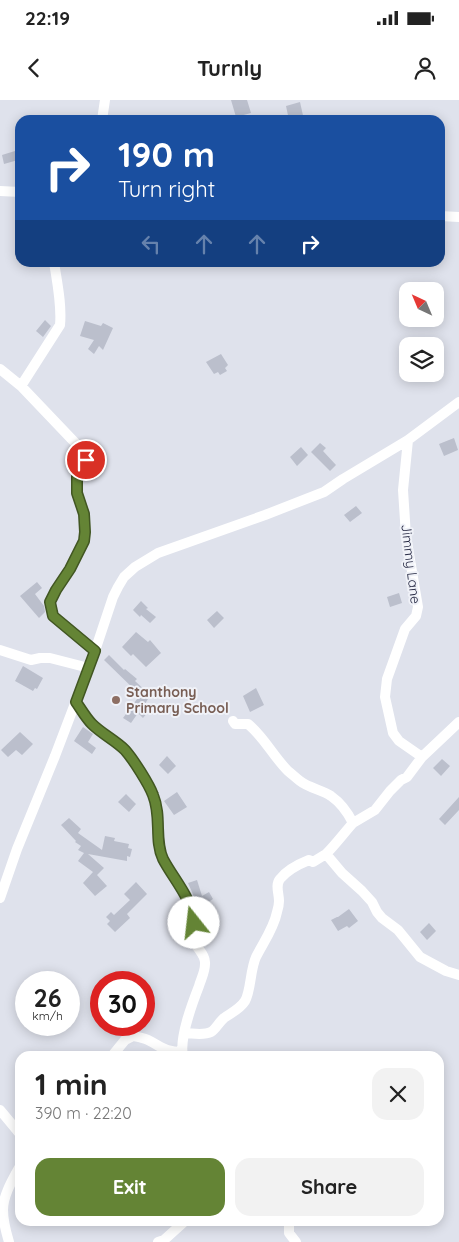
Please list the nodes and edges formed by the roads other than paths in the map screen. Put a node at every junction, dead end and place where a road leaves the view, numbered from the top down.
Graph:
1 (105, 100) edge
2 (103, 115) edge
3 (0, 191) edge
4 (15, 192) edge
5 (445, 216) edge
6 (459, 217) edge
7 (55, 267) edge
8 (0, 369) edge
9 (21, 386) junction
10 (459, 402) edge
11 (408, 440) junction
12 (0, 650) edge
13 (95, 651) junction
14 (89, 668) junction
15 (76, 702) junction
16 (233, 721) dead end
17 (459, 722) edge
18 (422, 757) junction
19 (353, 823) junction
20 (326, 854) junction
21 (0, 898) edge
22 (459, 974) edge
23 (184, 1032) junction
24 (116, 1051) edge
25 (169, 1051) edge
26 (182, 1051) edge
27 (0, 1110) edge
28 (15, 1128) edge
29 (15, 1176) edge
30 (179, 1226) edge
31 (289, 1226) edge
32 (9, 1242) edge
33 (158, 1242) edge
34 (296, 1242) edge

1 - 2 street
3 - 4 street
5 - 6 street
7 - 9 street
8 - 9 street
9 - 13 street
10 - 11 street
11 - 13 street
11 - 18 street, Jimmy Lane
12 - 14 street
13 - 14 street
14 - 15 street
15 - 21 street
15 - 23 street
16 - 19 street
17 - 18 street
18 - 19 street
19 - 20 street
20 - 22 street
20 - 23 street
23 - 26 street
24 - 25 street
27 - 28 street
29 - 32 street
30 - 33 street
31 - 34 street

